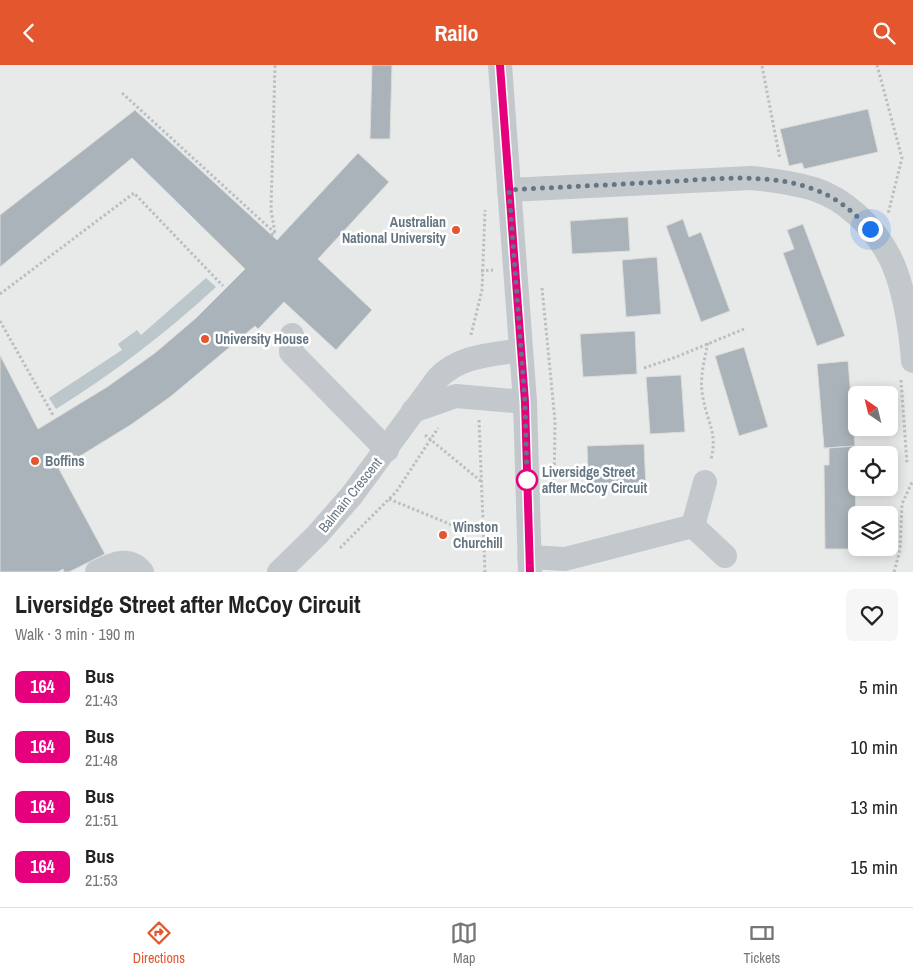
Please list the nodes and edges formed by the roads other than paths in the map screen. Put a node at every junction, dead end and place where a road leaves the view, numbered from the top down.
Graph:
1 (500, 65) edge
2 (509, 190) junction
3 (292, 335) dead end
4 (522, 350) junction
5 (907, 368) edge
6 (525, 402) junction
7 (410, 416) junction
8 (387, 450) junction
9 (705, 482) road end
10 (693, 527) junction
11 (725, 556) dead end
12 (530, 564) edge
13 (97, 572) edge
14 (142, 572) edge
15 (278, 572) edge

1 - 2 street
2 - 4 street
2 - 5 street
3 - 8 street
4 - 6 street
4 - 7 street, Balmain Crescent
6 - 7 street
6 - 12 street
7 - 8 street, Balmain Crescent
8 - 15 street, Balmain Crescent
9 - 10 street
10 - 11 street
10 - 12 street
13 - 14 street

